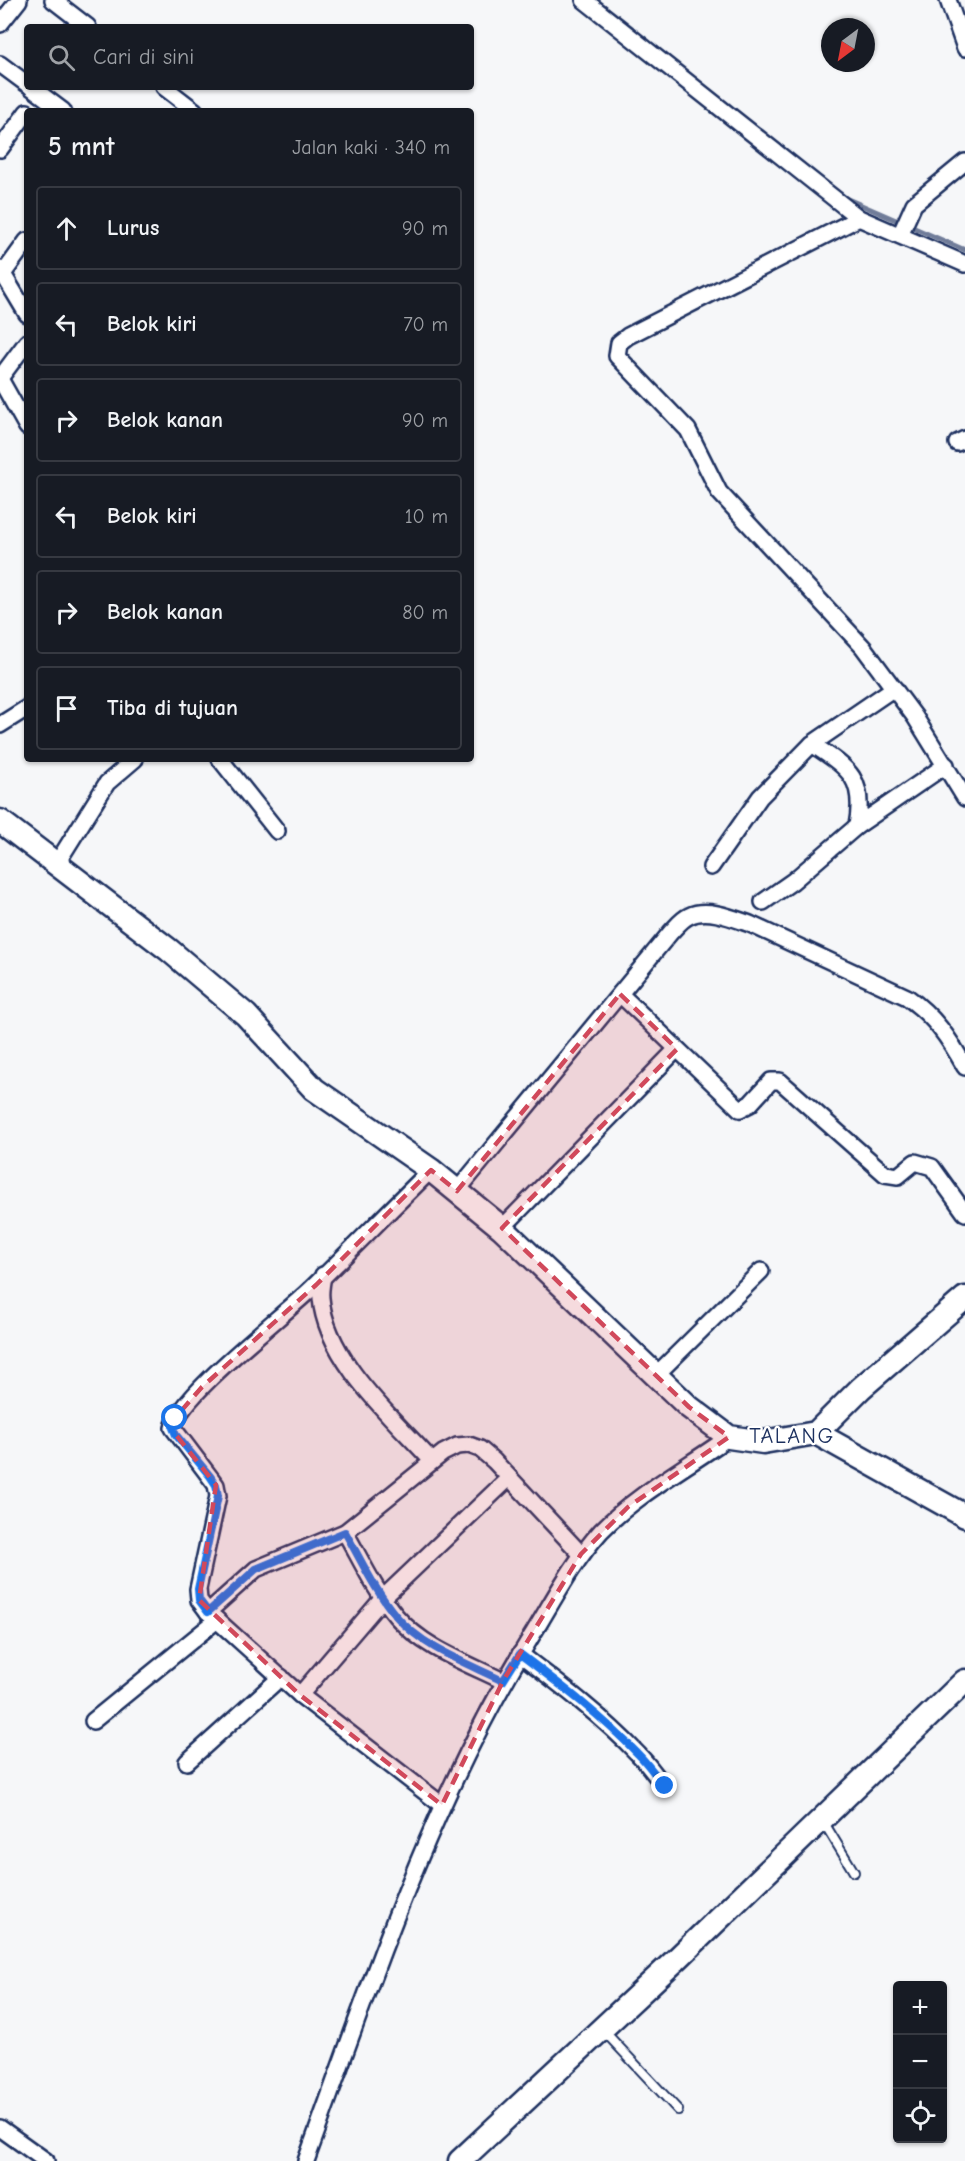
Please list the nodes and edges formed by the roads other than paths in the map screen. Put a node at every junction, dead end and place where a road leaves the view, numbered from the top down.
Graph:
1 (19, 0) edge
2 (53, 0) edge
3 (584, 0) edge
4 (948, 0) edge
5 (0, 24) edge
6 (84, 24) edge
7 (965, 48) edge
8 (0, 64) edge
9 (24, 82) edge
10 (36, 90) edge
11 (168, 90) edge
12 (29, 108) edge
13 (59, 108) edge
14 (191, 108) edge
15 (24, 116) edge
16 (0, 149) edge
17 (965, 162) edge
18 (859, 218) junction
19 (901, 233) junction
20 (24, 245) edge
21 (965, 264) edge
22 (2, 271) edge
23 (24, 309) edge
24 (24, 346) edge
25 (0, 378) edge
26 (24, 422) edge
27 (894, 688) junction
28 (24, 710) edge
29 (0, 725) edge
30 (812, 744) junction
31 (132, 762) edge
32 (222, 762) edge
33 (946, 765) junction
34 (965, 798) edge
35 (0, 821) edge
36 (857, 826) junction
37 (277, 831) dead end
38 (57, 863) junction
39 (711, 867) dead end
40 (763, 902) dead end
41 (620, 994) junction
42 (677, 1049) junction
43 (965, 1067) edge
44 (431, 1170) junction
45 (457, 1191) junction
46 (965, 1213) edge
47 (502, 1228) junction
48 (761, 1271) dead end
49 (323, 1275) junction
50 (965, 1298) edge
51 (657, 1374) junction
52 (816, 1433) junction
53 (729, 1437) junction
54 (432, 1461) junction
55 (509, 1478) junction
56 (965, 1516) edge
57 (345, 1532) junction
58 (582, 1554) junction
59 (383, 1598) junction
60 (212, 1616) junction
61 (520, 1654) junction
62 (281, 1677) junction
63 (503, 1681) junction
64 (965, 1681) edge
65 (300, 1695) junction
66 (93, 1721) dead end
67 (186, 1762) dead end
68 (665, 1786) dead end
69 (442, 1805) junction
70 (821, 1817) junction
71 (854, 1872) dead end
72 (602, 2029) junction
73 (678, 2110) dead end
74 (0, 2128) edge
75 (46, 2161) edge
76 (306, 2161) edge
77 (460, 2161) edge

1 - 5 street
2 - 6 street
3 - 18 street
4 - 7 street
8 - 9 street
10 - 12 street
10 - 13 street
11 - 14 street
15 - 16 street
17 - 19 street
18 - 19 street
18 - 27 street
19 - 21 street
20 - 22 street
22 - 23 street
24 - 25 street
25 - 26 street
27 - 30 street
27 - 33 street
28 - 29 street
30 - 36 street
30 - 39 street
31 - 38 street
32 - 37 street
33 - 34 street
33 - 36 street
35 - 38 street
36 - 40 street
38 - 44 street
41 - 42 street
41 - 43 street
41 - 45 street
42 - 46 street
42 - 47 street
44 - 45 street
44 - 49 street
45 - 47 street
47 - 51 street
48 - 51 street
49 - 54 street
49 - 60 street
50 - 52 street
51 - 53 street
52 - 53 street
52 - 56 street
53 - 58 street
54 - 55 street
54 - 57 street
55 - 58 street
55 - 59 street
57 - 59 street
57 - 60 street
58 - 61 street
59 - 63 street
59 - 65 street
60 - 62 street
60 - 66 street
61 - 63 street
61 - 68 street
62 - 65 street
62 - 67 street
63 - 69 street
64 - 70 street
65 - 69 street
69 - 76 street
70 - 71 lane
70 - 72 street
72 - 73 lane
72 - 77 street
74 - 75 street

